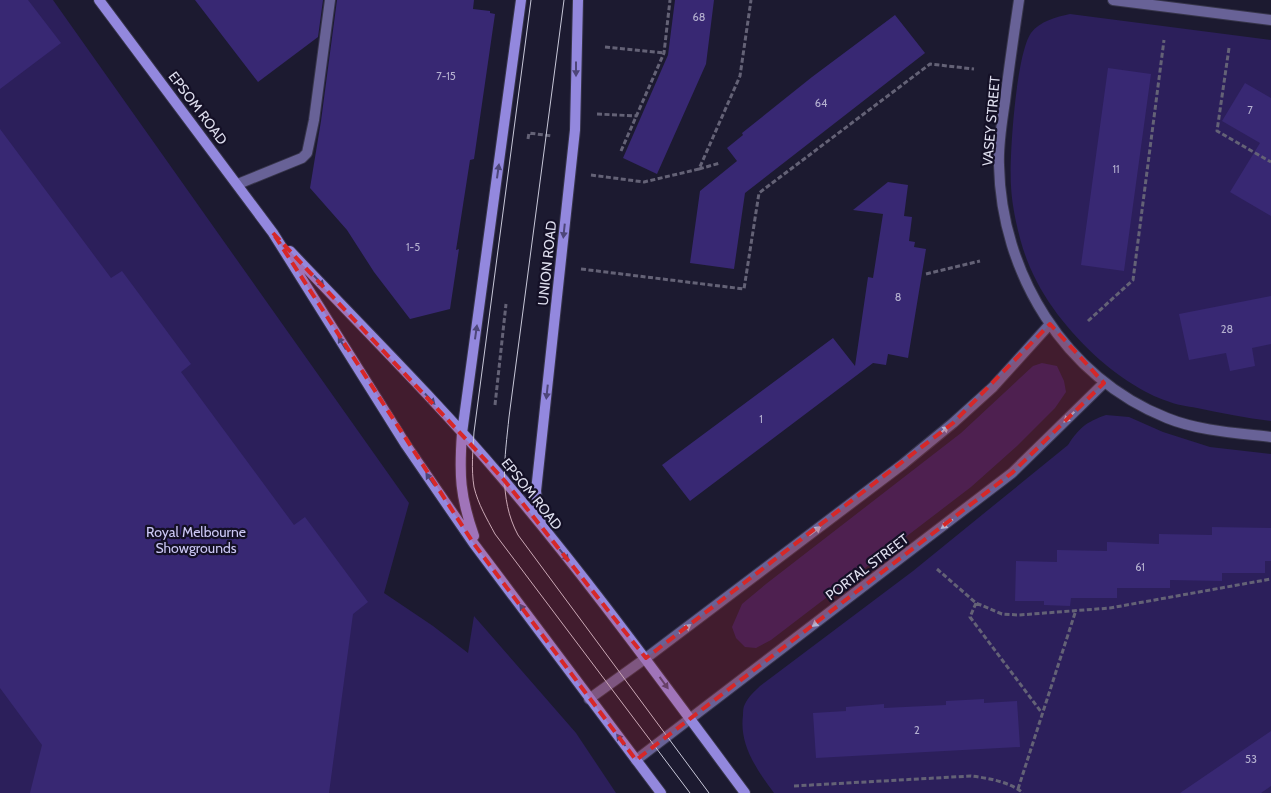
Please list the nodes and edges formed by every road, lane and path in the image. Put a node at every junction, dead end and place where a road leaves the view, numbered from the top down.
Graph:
1 (99, 0) edge
2 (330, 0) edge
3 (520, 0) edge
4 (578, 0) edge
5 (670, 0) edge
6 (751, 0) edge
7 (1019, 0) edge
8 (1112, 0) edge
9 (1271, 20) edge
10 (1164, 40) dead end
11 (605, 47) dead end
12 (1228, 48) dead end
13 (664, 53) junction
14 (974, 69) dead end
15 (596, 114) dead end
16 (637, 116) junction
17 (621, 151) dead end
18 (1271, 162) edge
19 (720, 163) dead end
20 (699, 169) junction
21 (571, 172) junction
22 (238, 184) junction
23 (273, 233) junction
24 (980, 261) dead end
25 (561, 265) junction
26 (926, 274) dead end
27 (506, 304) dead end
28 (1088, 321) dead end
29 (1050, 324) junction
30 (1104, 383) junction
31 (496, 405) dead end
32 (462, 432) junction
33 (1271, 438) edge
34 (542, 527) junction
35 (484, 554) junction
36 (937, 569) dead end
37 (1271, 579) edge
38 (976, 603) junction
39 (1076, 610) junction
40 (646, 658) junction
41 (589, 699) junction
42 (1042, 713) junction
43 (690, 720) junction
44 (636, 760) junction
45 (794, 786) dead end
46 (1018, 789) junction
47 (661, 793) edge
48 (745, 793) edge
49 (1024, 793) edge

1 - 22 main road, EPSOM ROAD
2 - 22 street
32 -> 3 main road
4 -> 21 main road, UNION ROAD
5 - 13 path
6 - 20 path
7 - 29 street, VASEY STREET
8 - 9 street
10 - 28 path
11 - 13 path
12 - 18 path
13 - 16 path
14 - 25 path
15 - 16 path
16 - 17 path
19 - 20 path
20 - 21 path
21 -> 25 main road, UNION ROAD
22 - 23 main road, EPSOM ROAD
23 -> 32 main road, EPSOM ROAD
35 -> 23 main road, EPSOM ROAD
24 - 26 path
25 -> 34 main road, UNION ROAD
27 - 31 path
29 - 30 street, VASEY STREET
40 -> 29 street
30 - 33 street, VASEY STREET
30 -> 43 street, PORTAL STREET
32 - 34 main road, EPSOM ROAD
32 - 35 main road
34 -> 40 main road, EPSOM ROAD
41 -> 35 main road, EPSOM ROAD
36 - 38 path
37 - 39 path
38 - 39 path
38 - 42 path
39 - 42 path
40 - 41 street
40 -> 43 main road, EPSOM ROAD
44 -> 41 main road, EPSOM ROAD
42 - 46 path
43 - 44 street, PORTAL STREET
43 - 48 main road, EPSOM ROAD
44 - 47 main road, EPSOM ROAD
45 - 46 path
46 - 49 path

